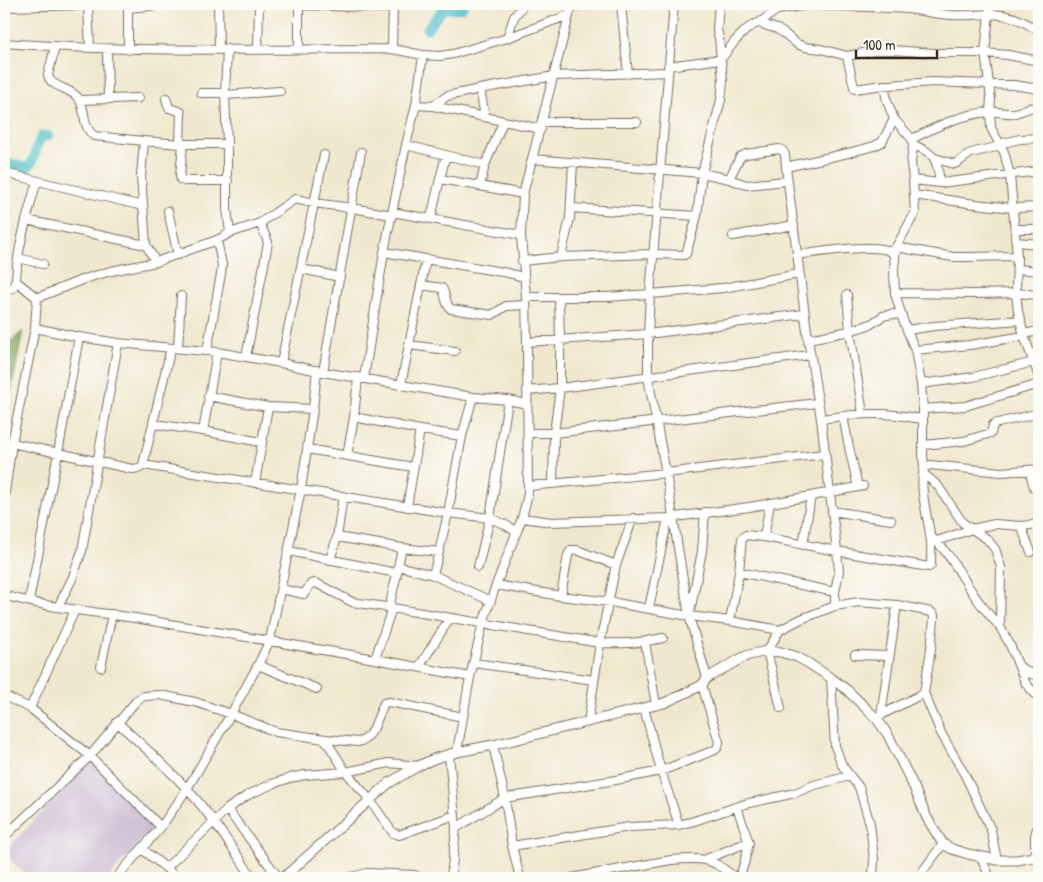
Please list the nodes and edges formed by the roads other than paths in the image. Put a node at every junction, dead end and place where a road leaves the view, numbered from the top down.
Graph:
1 (88, 4) edge
2 (168, 4) edge
3 (218, 4) edge
4 (259, 4) edge
5 (298, 4) edge
6 (524, 4) edge
7 (586, 4) edge
8 (621, 4) edge
9 (674, 4) edge
10 (719, 4) edge
11 (806, 4) edge
12 (990, 4) edge
13 (40, 5) edge
14 (128, 6) edge
15 (393, 6) edge
16 (4, 7) edge
17 (571, 9) edge
18 (988, 13) junction
19 (759, 23) junction
20 (1032, 27) dead end
21 (507, 38) junction
22 (4, 43) edge
23 (55, 47) junction
24 (90, 48) junction
25 (107, 48) junction
26 (223, 49) junction
27 (258, 49) junction
28 (299, 49) junction
29 (392, 49) junction
30 (128, 50) junction
31 (985, 53) junction
32 (423, 55) junction
33 (847, 56) junction
34 (721, 58) junction
35 (1039, 61) edge
36 (668, 69) junction
37 (628, 74) junction
38 (554, 76) junction
39 (884, 85) junction
40 (989, 85) junction
41 (480, 89) junction
42 (1039, 89) edge
43 (280, 91) dead end
44 (201, 93) dead end
45 (226, 94) junction
46 (139, 98) dead end
47 (166, 98) dead end
48 (108, 99) junction
49 (80, 100) junction
50 (416, 105) junction
51 (433, 106) junction
52 (1039, 108) edge
53 (990, 112) junction
54 (485, 117) junction
55 (894, 119) junction
56 (502, 122) junction
57 (637, 122) dead end
58 (542, 125) junction
59 (1039, 138) edge
60 (144, 141) junction
61 (912, 142) junction
62 (182, 144) junction
63 (227, 144) junction
64 (406, 145) junction
65 (1000, 145) junction
66 (361, 152) dead end
67 (324, 155) dead end
68 (446, 155) junction
69 (935, 158) junction
70 (532, 159) junction
71 (573, 162) junction
72 (485, 165) junction
73 (786, 167) junction
74 (660, 170) junction
75 (1039, 171) edge
76 (4, 173) edge
77 (702, 174) junction
78 (1010, 175) junction
79 (440, 179) junction
80 (729, 179) junction
81 (914, 180) junction
82 (37, 181) junction
83 (228, 181) junction
84 (786, 181) junction
85 (940, 183) junction
86 (480, 186) junction
87 (523, 194) junction
88 (914, 195) junction
89 (314, 203) junction
90 (143, 206) junction
91 (1039, 207) edge
92 (352, 208) junction
93 (571, 208) junction
94 (1013, 208) junction
95 (168, 211) dead end
96 (657, 213) junction
97 (392, 214) junction
98 (697, 216) junction
99 (431, 218) junction
100 (26, 220) junction
101 (260, 223) junction
102 (794, 225) junction
103 (1039, 228) edge
104 (1015, 229) junction
105 (230, 233) junction
106 (521, 235) junction
107 (733, 236) dead end
108 (217, 240) junction
109 (1016, 242) junction
110 (1039, 244) edge
111 (146, 245) junction
112 (896, 247) junction
113 (384, 252) junction
114 (654, 254) junction
115 (178, 255) junction
116 (797, 255) junction
117 (1017, 256) junction
118 (18, 258) junction
119 (561, 258) junction
120 (426, 260) junction
121 (522, 261) junction
122 (156, 262) junction
123 (895, 262) junction
124 (43, 264) dead end
125 (301, 269) junction
126 (1017, 270) junction
127 (1039, 270) edge
128 (799, 274) junction
129 (340, 277) junction
130 (523, 277) junction
131 (16, 281) junction
132 (421, 285) junction
133 (4, 288) edge
134 (895, 293) junction
135 (1016, 293) junction
136 (650, 294) junction
137 (847, 295) dead end
138 (1039, 295) edge
139 (181, 296) dead end
140 (37, 298) junction
141 (559, 298) junction
142 (526, 301) junction
143 (804, 314) junction
144 (902, 315) junction
145 (1021, 320) junction
146 (35, 328) junction
147 (907, 330) junction
148 (850, 331) junction
149 (1039, 331) edge
150 (648, 334) junction
151 (1024, 335) junction
152 (79, 337) junction
153 (808, 339) junction
154 (560, 340) junction
155 (527, 342) junction
156 (118, 343) junction
157 (409, 345) junction
158 (174, 348) junction
159 (207, 350) junction
160 (915, 350) junction
161 (217, 352) junction
162 (456, 352) dead end
163 (810, 355) junction
164 (246, 357) junction
165 (1035, 361) edge
166 (281, 363) junction
167 (320, 371) junction
168 (648, 376) junction
169 (1039, 377) edge
170 (361, 378) junction
171 (921, 384) junction
172 (1039, 384) edge
173 (401, 385) junction
174 (560, 388) junction
175 (527, 391) junction
176 (208, 396) junction
177 (473, 397) junction
178 (508, 400) junction
179 (818, 403) junction
180 (527, 404) junction
181 (268, 407) junction
182 (313, 409) junction
183 (923, 410) junction
184 (1039, 413) edge
185 (863, 414) junction
186 (843, 416) junction
187 (354, 417) junction
188 (821, 419) junction
189 (923, 419) junction
190 (656, 421) junction
191 (154, 424) junction
192 (420, 430) junction
193 (203, 431) junction
194 (528, 433) junction
195 (554, 433) junction
196 (462, 436) junction
197 (262, 442) junction
198 (12, 443) junction
199 (923, 445) junction
200 (307, 449) junction
201 (58, 454) junction
202 (824, 454) junction
203 (348, 456) junction
204 (97, 462) junction
205 (143, 465) junction
206 (413, 467) junction
207 (1039, 469) edge
208 (924, 470) junction
209 (1029, 470) junction
210 (666, 473) junction
211 (255, 483) junction
212 (553, 484) junction
213 (529, 486) junction
214 (1034, 487) dead end
215 (302, 489) junction
216 (829, 493) junction
217 (343, 496) junction
218 (811, 496) junction
219 (4, 499) edge
220 (770, 504) junction
221 (407, 507) junction
222 (832, 511) junction
223 (705, 512) junction
224 (448, 513) junction
225 (670, 517) junction
226 (490, 518) junction
227 (522, 518) junction
228 (633, 518) junction
229 (891, 520) dead end
230 (1039, 524) edge
231 (1021, 526) junction
232 (972, 529) junction
233 (517, 532) junction
234 (930, 536) junction
235 (337, 537) junction
236 (764, 537) junction
237 (937, 541) junction
238 (803, 544) junction
239 (402, 548) junction
240 (289, 550) junction
241 (837, 551) junction
242 (439, 552) junction
243 (1031, 552) dead end
244 (330, 560) junction
245 (616, 565) junction
246 (478, 567) dead end
247 (397, 570) junction
248 (739, 572) junction
249 (432, 575) junction
250 (496, 586) junction
251 (281, 589) junction
252 (835, 592) junction
253 (4, 595) edge
254 (561, 596) junction
255 (29, 601) junction
256 (491, 601) junction
257 (610, 602) junction
258 (896, 605) junction
259 (835, 606) junction
260 (58, 607) junction
261 (391, 608) junction
262 (649, 608) junction
263 (76, 610) junction
264 (112, 614) junction
265 (689, 616) junction
266 (450, 618) junction
267 (730, 621) junction
268 (483, 623) junction
269 (1000, 627) junction
270 (780, 630) junction
271 (663, 638) dead end
272 (270, 640) junction
273 (645, 642) junction
274 (600, 643) junction
275 (767, 651) junction
276 (855, 655) dead end
277 (889, 656) junction
278 (375, 659) junction
279 (474, 663) junction
280 (258, 665) junction
281 (1019, 666) junction
282 (100, 667) dead end
283 (418, 667) junction
284 (1039, 676) edge
285 (470, 677) junction
286 (831, 678) junction
287 (594, 680) junction
288 (704, 681) junction
289 (317, 690) dead end
290 (924, 693) junction
291 (4, 696) edge
292 (1039, 698) edge
293 (656, 705) junction
294 (30, 708) junction
295 (644, 708) junction
296 (781, 708) dead end
297 (232, 714) junction
298 (464, 716) junction
299 (879, 717) junction
300 (117, 722) junction
301 (588, 722) junction
302 (325, 739) junction
303 (492, 745) junction
304 (453, 753) junction
305 (90, 756) junction
306 (418, 766) junction
307 (661, 771) junction
308 (346, 772) junction
309 (850, 776) junction
310 (187, 789) junction
311 (506, 798) junction
312 (370, 800) junction
313 (737, 807) junction
314 (227, 809) junction
315 (455, 815) junction
316 (1039, 821) edge
317 (214, 822) junction
318 (679, 825) junction
319 (160, 827) junction
320 (456, 828) junction
321 (4, 836) edge
322 (749, 843) junction
323 (943, 844) junction
324 (512, 846) junction
325 (142, 849) junction
326 (1037, 856) edge
327 (981, 857) junction
328 (704, 860) junction
329 (997, 860) junction
330 (166, 868) junction
331 (415, 875) dead end
332 (116, 878) edge
333 (177, 878) edge
334 (253, 878) edge
335 (279, 878) edge
336 (283, 878) edge
337 (347, 878) edge
338 (452, 878) edge
339 (520, 878) edge
340 (571, 878) edge
341 (738, 878) edge
342 (873, 878) edge
343 (920, 878) edge
344 (990, 878) edge

1 - 13 street
1 - 24 street
2 - 14 street
3 - 26 street
4 - 27 street
5 - 15 street
5 - 28 street
6 - 21 street
7 - 17 street
8 - 37 street
9 - 36 street
10 - 34 street
11 - 18 street
11 - 19 street
12 - 18 street
13 - 16 street
14 - 30 street
15 - 29 street
17 - 21 street
17 - 38 street
18 - 20 street
18 - 31 street
19 - 33 street
19 - 34 street
21 - 32 street
22 - 23 street
23 - 24 street
23 - 49 street
24 - 25 street
25 - 30 street
25 - 48 street
26 - 27 street
26 - 30 street
26 - 45 street
27 - 28 street
28 - 29 street
29 - 32 street
31 - 33 street
31 - 35 street
31 - 40 street
32 - 50 street
33 - 39 street
34 - 36 street
34 - 77 street
36 - 37 street
36 - 74 street
37 - 38 street
38 - 41 street
38 - 58 street
39 - 40 street
39 - 55 street
40 - 42 street
40 - 53 street
41 - 51 street
41 - 54 street
43 - 45 street
44 - 45 street
45 - 63 street
46 - 48 street
47 - 62 street
48 - 49 street
49 - 60 street
50 - 51 street
50 - 64 street
51 - 54 street
52 - 53 street
53 - 61 street
53 - 65 street
54 - 56 street
55 - 61 street
55 - 73 street
56 - 58 street
56 - 72 street
57 - 58 street
58 - 70 street
59 - 65 street
60 - 62 street
60 - 90 street
61 - 69 street
61 - 81 street
62 - 63 street
62 - 83 street
63 - 83 street
64 - 68 street
64 - 97 street
65 - 69 street
65 - 78 street
66 - 92 street
67 - 89 street
68 - 72 street
68 - 79 street
69 - 85 street
70 - 71 street
70 - 87 street
71 - 74 street
71 - 93 street
72 - 86 street
73 - 80 street
73 - 84 street
74 - 77 street
74 - 96 street
75 - 78 street
76 - 82 street
77 - 80 street
77 - 98 street
78 - 85 street
78 - 94 street
79 - 86 street
79 - 99 street
80 - 84 street
81 - 85 street
81 - 88 street
82 - 90 street
82 - 100 street
83 - 105 street
84 - 102 street
86 - 87 street
87 - 106 street
88 - 94 street
88 - 112 street
89 - 92 street
89 - 101 street
89 - 125 street
90 - 111 street
91 - 94 street
92 - 97 street
92 - 129 street
93 - 96 street
93 - 119 street
94 - 104 street
95 - 115 street
96 - 98 street
96 - 114 street
97 - 99 street
97 - 113 street
98 - 114 street
99 - 106 street
100 - 111 street
100 - 118 street
101 - 105 street
101 - 164 street
102 - 107 street
102 - 116 street
103 - 104 street
104 - 109 street
105 - 108 street
106 - 121 street
108 - 115 street
108 - 159 street
109 - 110 street
109 - 117 street
111 - 122 street
112 - 117 street
112 - 123 street
113 - 120 street
113 - 170 street
114 - 119 street
114 - 136 street
115 - 122 street
116 - 123 street
116 - 128 street
117 - 126 street
118 - 124 street
118 - 131 street
119 - 121 street
120 - 130 street
120 - 132 street
121 - 130 street
122 - 140 street
123 - 134 street
125 - 129 street
125 - 166 street
126 - 127 street
126 - 135 street
128 - 136 street
128 - 143 street
129 - 167 street
130 - 142 street
131 - 133 street
131 - 140 street
132 - 142 street
132 - 157 street
134 - 135 street
134 - 144 street
135 - 138 street
135 - 145 street
136 - 141 street
136 - 150 street
137 - 148 street
139 - 158 street
140 - 146 street
141 - 142 street
141 - 154 street
142 - 155 street
143 - 150 street
143 - 153 street
144 - 147 street
144 - 148 street
145 - 147 street
145 - 151 street
146 - 152 street
146 - 198 street
147 - 160 street
148 - 153 street
148 - 185 street
149 - 151 street
150 - 154 street
150 - 168 street
151 - 160 street
151 - 165 street
152 - 156 street
152 - 201 street
153 - 163 street
154 - 155 street
154 - 174 street
155 - 175 street
156 - 158 street
156 - 204 street
157 - 162 street
157 - 173 street
158 - 159 street
158 - 191 street
159 - 161 street
160 - 171 street
161 - 164 street
161 - 176 street
163 - 168 street
163 - 179 street
164 - 166 street
165 - 169 street
165 - 171 street
166 - 167 street
167 - 170 street
167 - 182 street
168 - 174 street
168 - 190 street
170 - 173 street
170 - 187 street
171 - 183 street
172 - 183 street
173 - 177 street
174 - 175 street
174 - 195 street
175 - 180 street
176 - 181 street
176 - 193 street
177 - 178 street
177 - 196 street
178 - 180 street
178 - 226 street
179 - 188 street
179 - 190 street
180 - 194 street
181 - 182 street
181 - 197 street
182 - 200 street
183 - 189 street
184 - 199 street
185 - 186 street
185 - 189 street
186 - 188 street
186 - 216 street
187 - 192 street
187 - 203 street
188 - 202 street
189 - 199 street
190 - 195 street
190 - 210 street
191 - 193 street
191 - 205 street
192 - 196 street
192 - 206 street
193 - 197 street
194 - 195 street
194 - 213 street
195 - 212 street
196 - 224 street
197 - 211 street
198 - 201 street
198 - 219 street
199 - 208 street
200 - 203 street
200 - 215 street
201 - 204 street
201 - 255 street
202 - 210 street
202 - 216 street
203 - 206 street
204 - 205 street
204 - 260 street
205 - 211 street
206 - 221 street
207 - 209 street
208 - 209 street
208 - 232 street
208 - 234 street
209 - 214 street
210 - 212 street
210 - 225 street
211 - 215 street
212 - 213 street
213 - 227 street
215 - 217 street
215 - 240 street
216 - 218 street
216 - 222 street
217 - 221 street
217 - 235 street
218 - 220 street
218 - 238 street
220 - 223 street
220 - 236 street
221 - 224 street
222 - 229 street
222 - 241 street
223 - 225 street
223 - 265 street
224 - 226 street
224 - 242 street
225 - 228 street
225 - 262 street
225 - 265 street
226 - 233 street
226 - 246 street
227 - 228 street
227 - 233 street
228 - 245 street
230 - 231 street
231 - 232 street
231 - 243 street
232 - 237 street
232 - 269 street
233 - 250 street
234 - 237 street
234 - 241 street
235 - 239 street
235 - 244 street
236 - 238 street
236 - 248 street
237 - 269 street
238 - 241 street
239 - 242 street
239 - 247 street
240 - 244 street
240 - 251 street
241 - 252 street
242 - 249 street
244 - 247 street
245 - 254 street
245 - 257 street
247 - 249 street
247 - 261 street
248 - 252 street
248 - 267 street
249 - 256 street
250 - 254 street
250 - 256 street
251 - 261 street
251 - 272 street
252 - 259 street
253 - 255 street
254 - 257 street
255 - 260 street
256 - 268 street
257 - 262 street
257 - 274 street
258 - 259 street
258 - 277 street
258 - 290 street
259 - 270 street
260 - 263 street
261 - 266 street
261 - 278 street
262 - 265 street
263 - 264 street
263 - 294 street
264 - 272 street
264 - 282 street
265 - 267 street
265 - 288 street
266 - 268 street
266 - 283 street
267 - 270 street
268 - 274 street
268 - 279 street
269 - 281 street
270 - 275 street
271 - 273 street
272 - 278 street
272 - 280 street
273 - 274 street
273 - 293 street
274 - 287 street
275 - 286 main road
275 - 288 main road
275 - 296 street
276 - 277 street
277 - 299 street
278 - 283 street
279 - 285 street
279 - 287 street
280 - 289 street
280 - 297 street
281 - 284 street
281 - 292 street
283 - 285 street
285 - 298 street
286 - 299 main road
286 - 309 street
287 - 301 street
288 - 293 main road
288 - 307 street
290 - 299 street
290 - 329 street
291 - 294 street
293 - 295 main road
294 - 305 street
295 - 301 main road
295 - 307 street
297 - 300 street
297 - 302 street
297 - 310 street
298 - 302 street
298 - 304 street
299 - 323 main road
300 - 305 street
300 - 310 street
301 - 303 main road
302 - 308 street
303 - 304 main road
303 - 311 street
304 - 306 main road
304 - 315 street
305 - 319 street
305 - 321 street
306 - 308 street
306 - 312 main road
307 - 311 street
307 - 318 street
308 - 312 street
308 - 314 street
309 - 313 street
309 - 342 street
310 - 317 street
310 - 319 street
311 - 320 street
311 - 324 street
312 - 315 street
312 - 336 main road
313 - 318 street
313 - 322 street
314 - 317 street
314 - 335 street
315 - 320 street
316 - 326 street
317 - 330 street
317 - 334 street
318 - 324 street
319 - 325 street
320 - 338 street
322 - 328 street
322 - 341 street
323 - 327 main road
323 - 343 street
324 - 339 street
325 - 330 street
325 - 332 street
326 - 329 main road
327 - 329 main road
327 - 344 street
328 - 340 street
328 - 341 street
330 - 333 street
331 - 337 street

